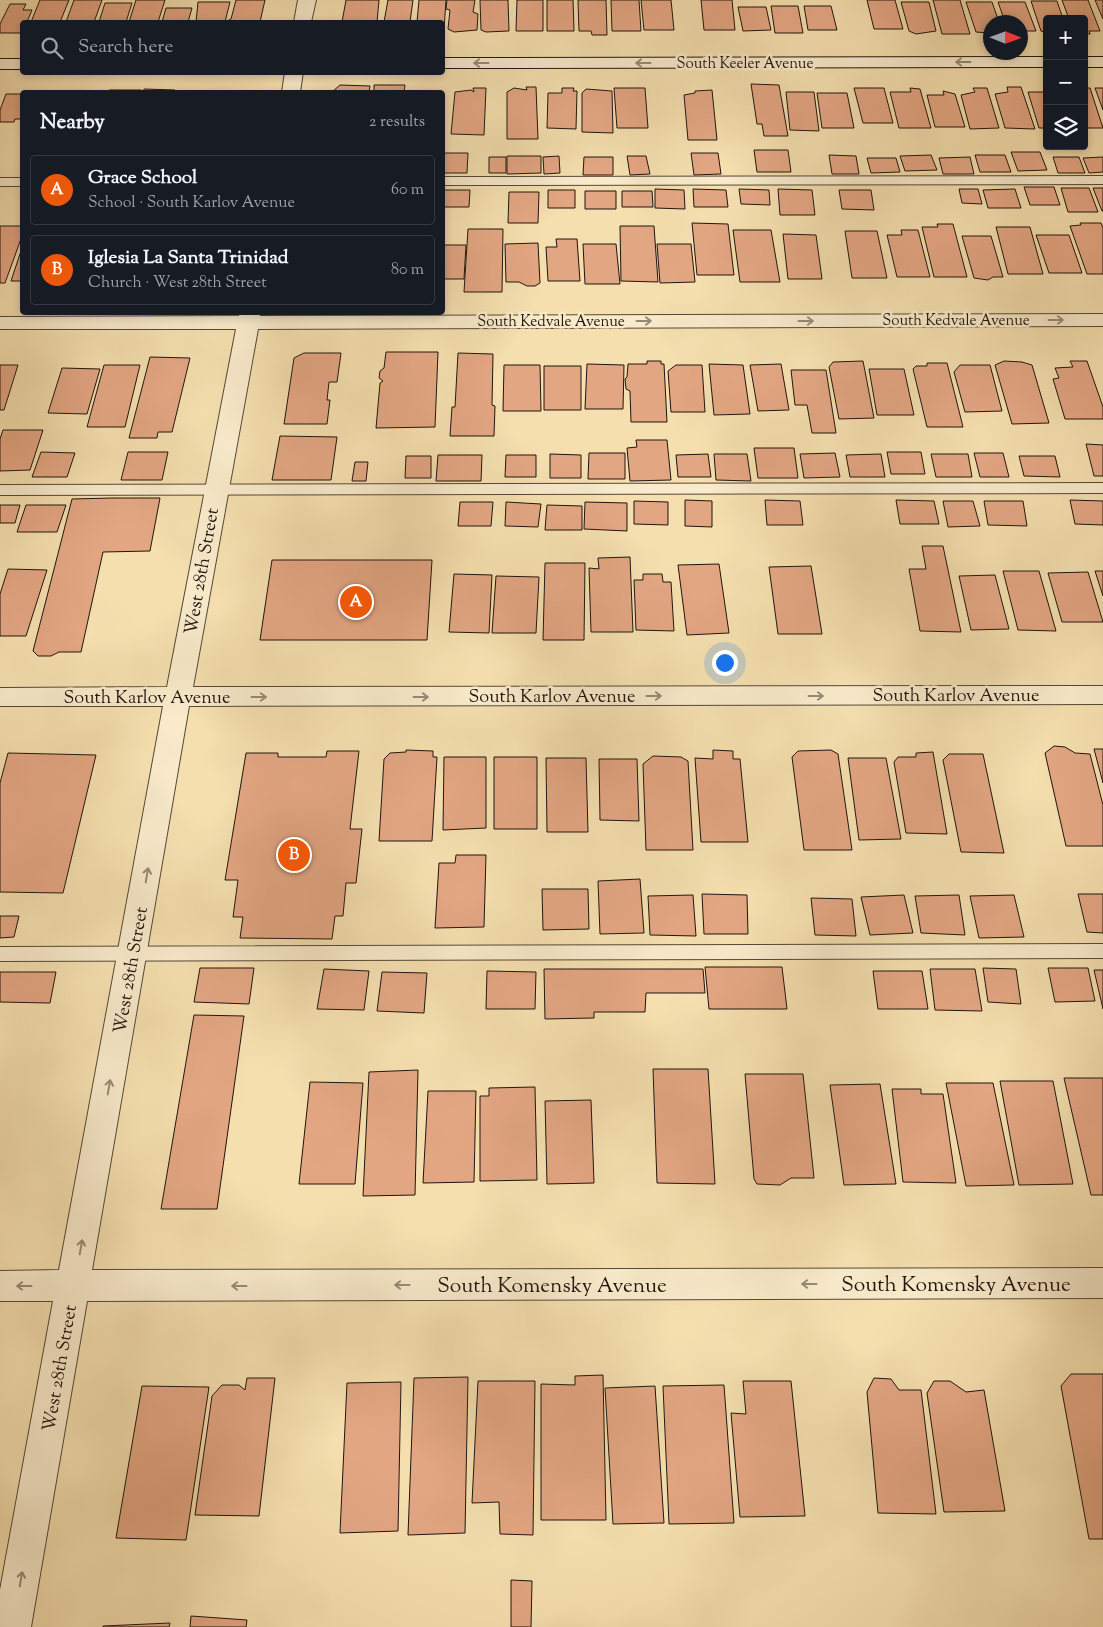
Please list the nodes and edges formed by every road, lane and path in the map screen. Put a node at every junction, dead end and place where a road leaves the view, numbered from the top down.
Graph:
1 (307, 0) edge
2 (303, 20) edge
3 (1043, 62) edge
4 (1088, 62) edge
5 (1103, 62) edge
6 (445, 63) edge
7 (0, 64) edge
8 (20, 64) edge
9 (294, 75) edge
10 (291, 90) edge
11 (1103, 180) edge
12 (445, 181) edge
13 (0, 182) edge
14 (20, 182) edge
15 (249, 317) edge
16 (1103, 320) edge
17 (0, 323) edge
18 (1103, 488) edge
19 (0, 490) edge
20 (216, 490) junction
21 (1103, 695) edge
22 (0, 697) edge
23 (178, 697) junction
24 (1103, 951) edge
25 (0, 954) edge
26 (133, 954) junction
27 (1103, 1283) edge
28 (0, 1286) edge
29 (74, 1286) junction
30 (12, 1627) edge

1 - 2 street
3 -> 6 street, South Keeler Avenue
4 - 5 street
7 - 8 street
9 - 10 street
11 - 12 lane
13 - 14 lane
15 -> 16 street, South Kedvale Avenue
15 - 17 street, South Kedvale Avenue
15 - 20 street, West 28th Street
18 - 20 lane
19 - 20 lane
20 - 23 street, West 28th Street
23 -> 21 street, South Karlov Avenue
22 - 23 street, South Karlov Avenue
26 -> 23 street, West 28th Street
24 - 26 lane
25 - 26 lane
29 -> 26 street, West 28th Street
27 -> 29 street, South Komensky Avenue
29 -> 28 street, South Komensky Avenue
30 -> 29 street, West 28th Street

